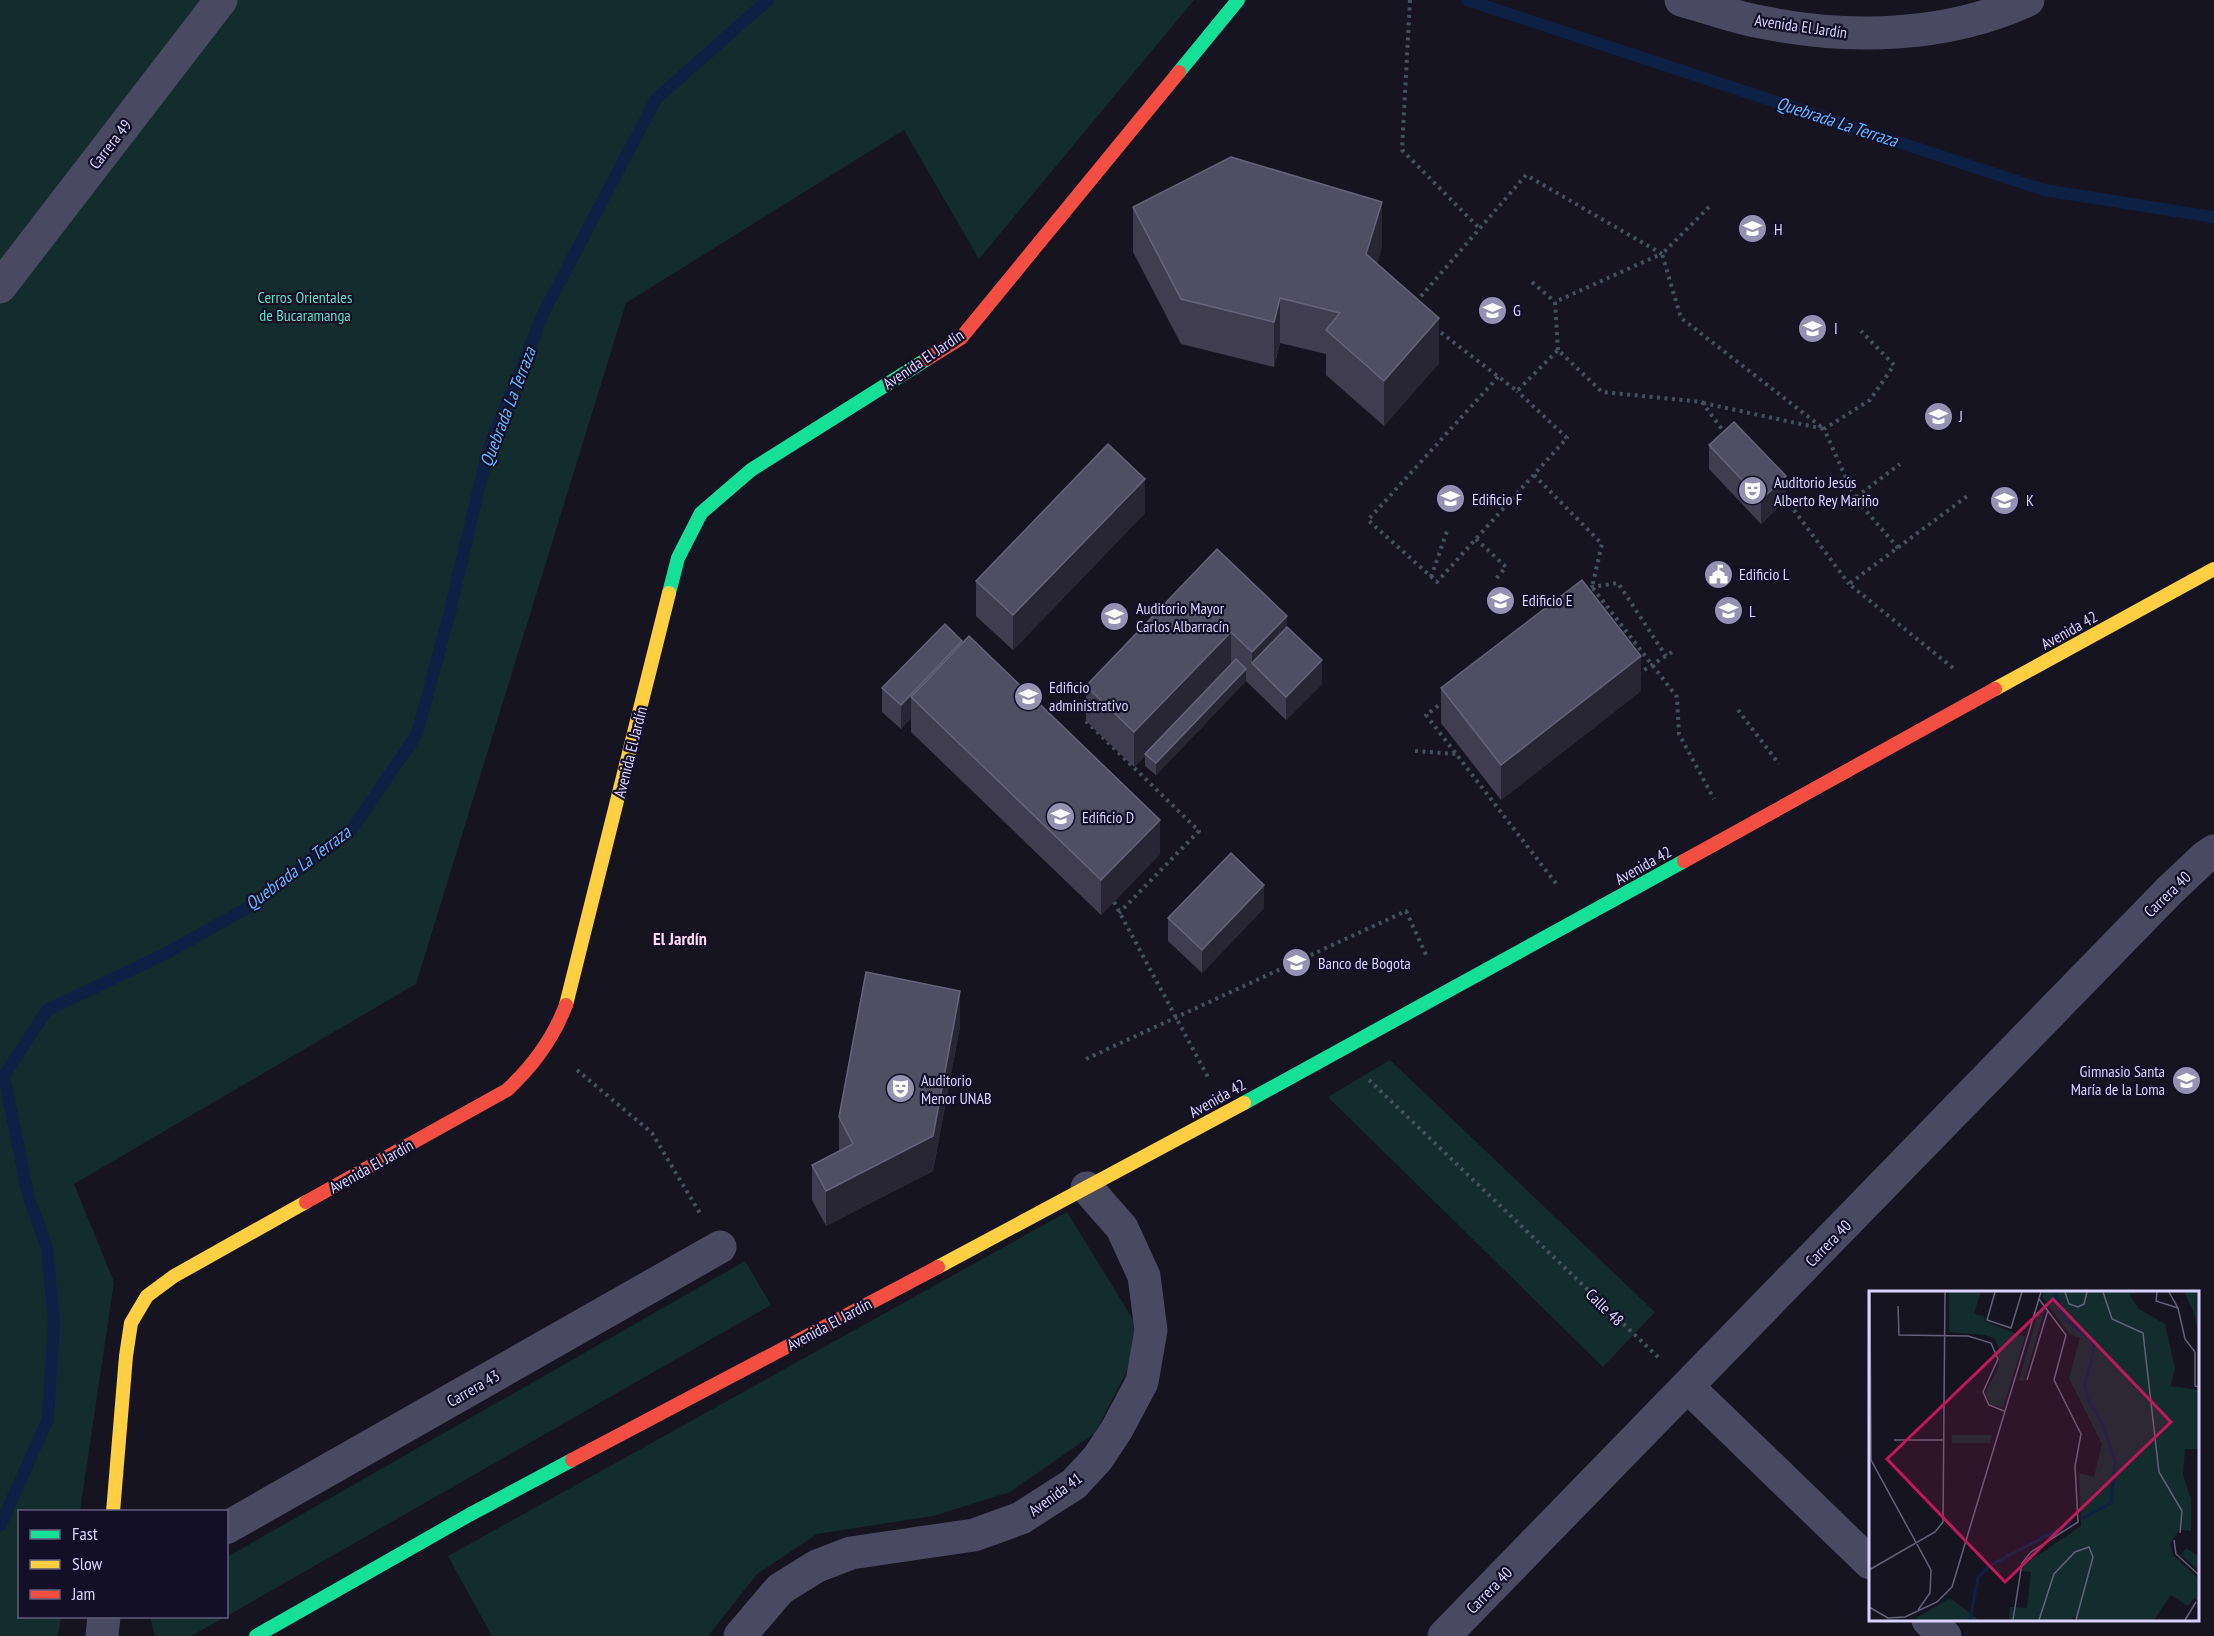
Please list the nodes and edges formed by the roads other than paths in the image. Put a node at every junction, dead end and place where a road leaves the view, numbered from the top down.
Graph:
1 (221, 0) edge
2 (1238, 0) edge
3 (1681, 0) edge
4 (2028, 0) edge
5 (0, 287) edge
6 (2214, 569) edge
7 (2214, 851) edge
8 (1087, 1188) junction
9 (720, 1247) road end
10 (1688, 1387) junction
11 (113, 1510) edge
12 (228, 1527) edge
13 (1869, 1562) edge
14 (104, 1618) edge
15 (1929, 1621) edge
16 (102, 1636) edge
17 (256, 1636) edge
18 (740, 1636) edge
19 (1444, 1636) edge
20 (1946, 1636) edge

1 - 5 street, Carrera 49
2 - 11 street, Avenida El Jardín
3 - 4 street, Avenida El Jardín
6 - 8 street, Avenida 42
7 - 10 street, Carrera 40
8 - 17 street, Avenida El Jardín
8 - 18 street, Avenida 41
9 - 12 street, Carrera 43
10 - 13 street
10 - 19 street, Carrera 40
14 - 16 street
15 - 20 street

